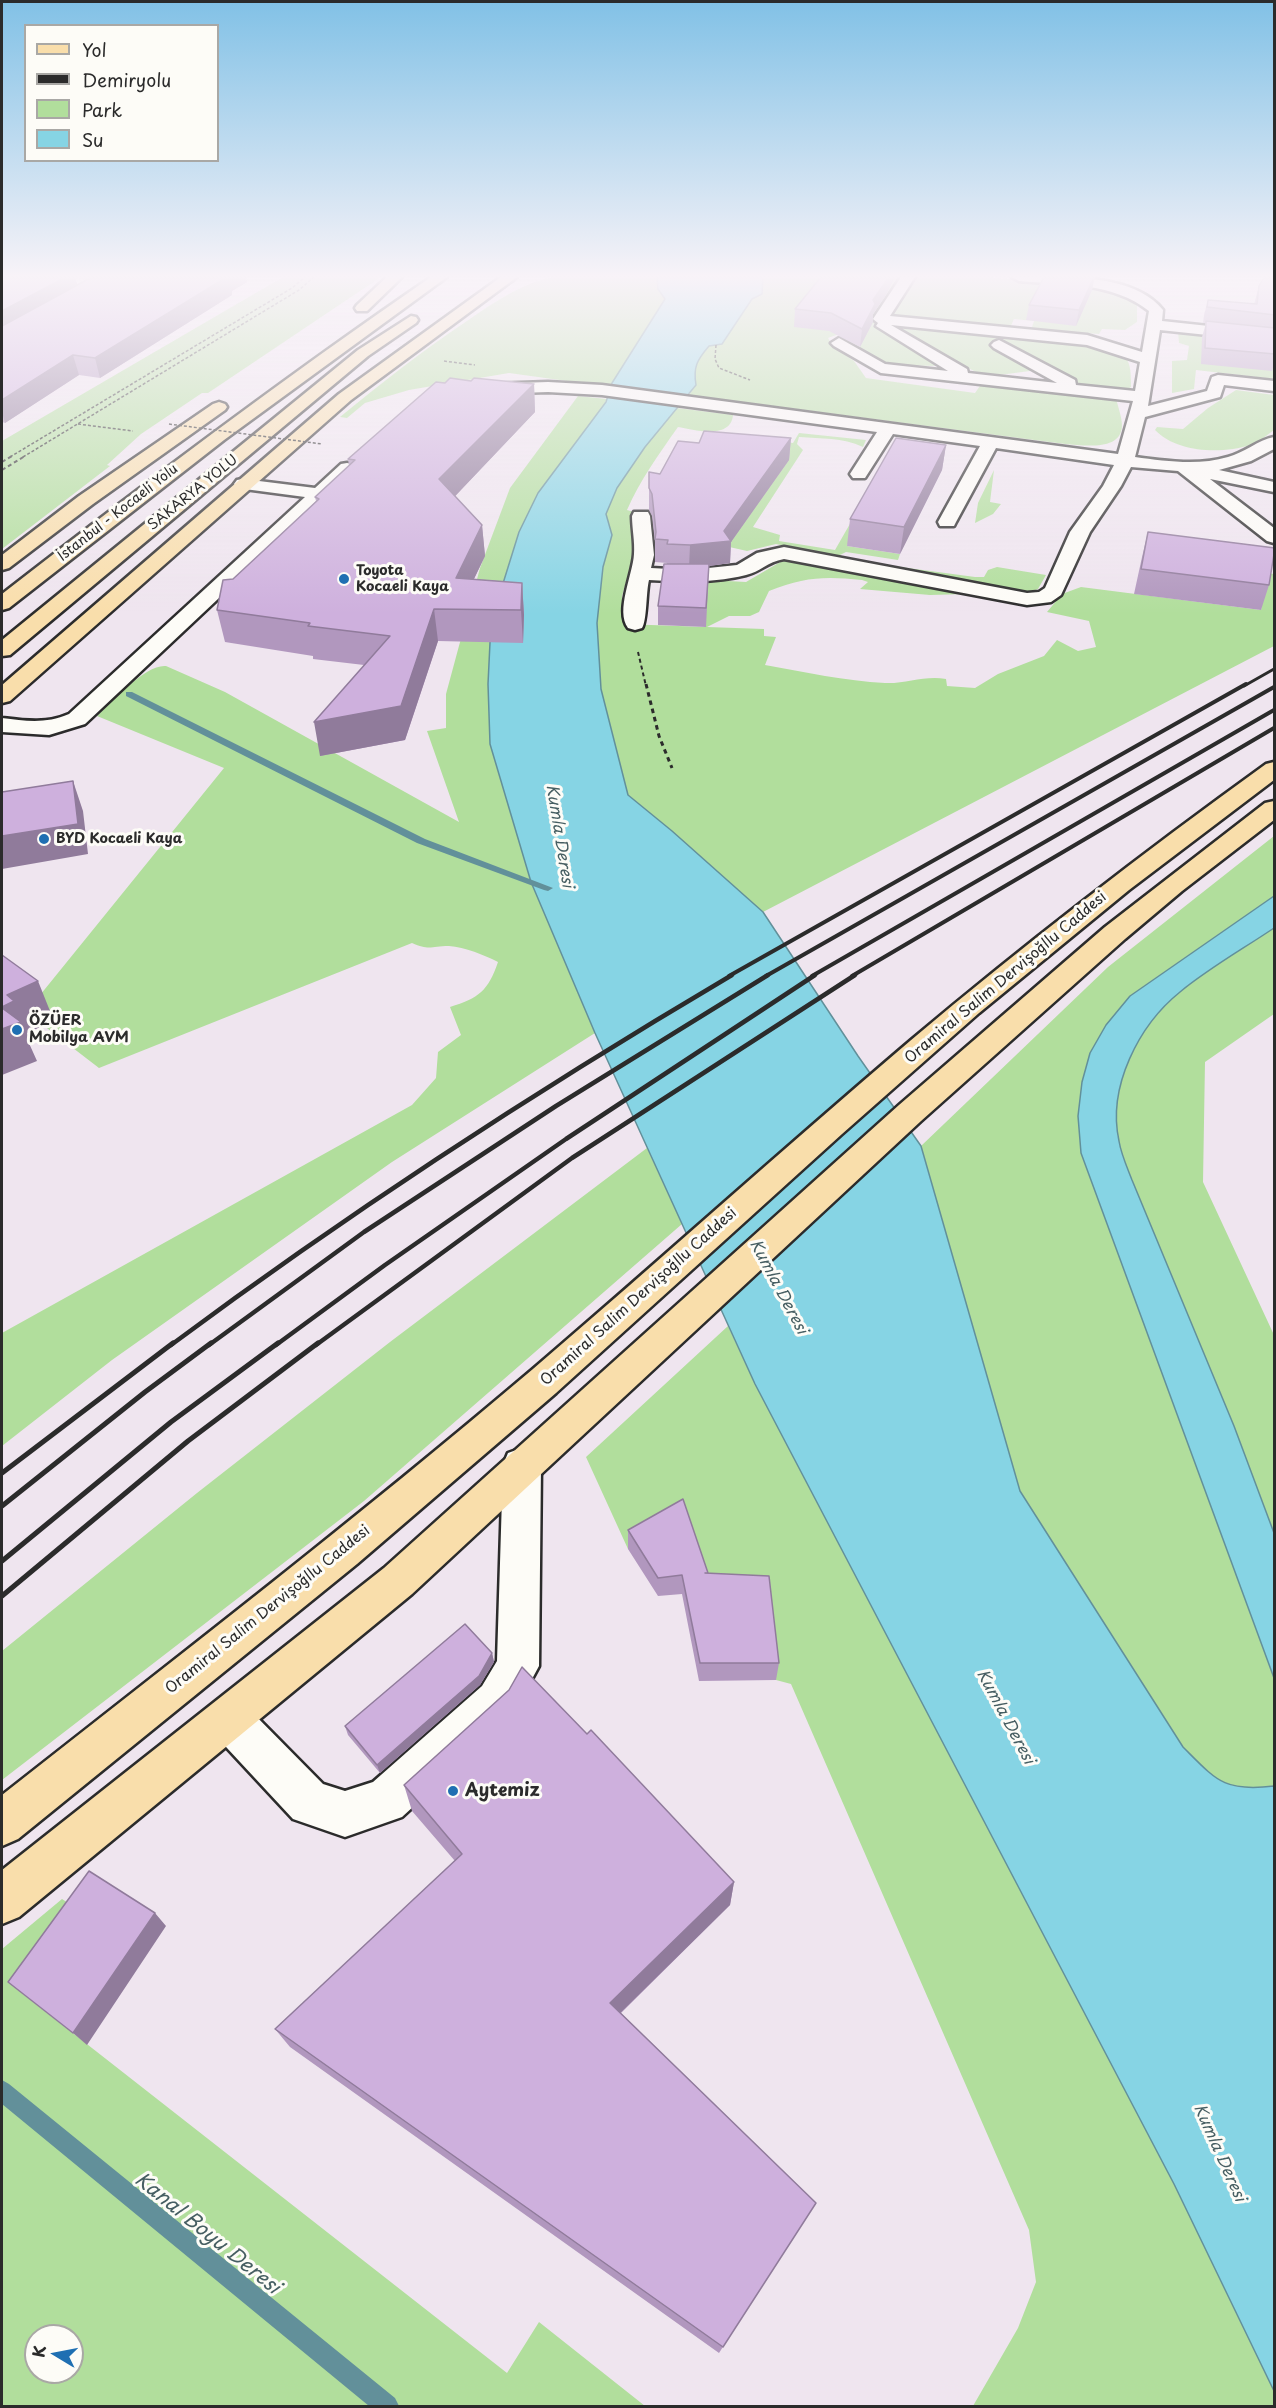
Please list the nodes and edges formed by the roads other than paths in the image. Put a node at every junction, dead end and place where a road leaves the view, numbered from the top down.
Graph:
1 (279, 389) edge
2 (319, 389) edge
3 (355, 389) edge
4 (502, 389) edge
5 (591, 389) edge
6 (1069, 389) edge
7 (1080, 389) edge
8 (1143, 389) edge
9 (1215, 389) edge
10 (471, 391) edge
11 (1083, 391) junction
12 (1140, 406) junction
13 (778, 414) junction
14 (888, 429) junction
15 (765, 433) edge
16 (991, 442) junction
17 (1275, 442) edge
18 (363, 454) edge
19 (1125, 461) junction
20 (1182, 466) junction
21 (859, 474) dead end
22 (243, 484) junction
23 (1275, 487) edge
24 (320, 494) junction
25 (641, 516) dead end
26 (946, 522) dead end
27 (1275, 537) edge
28 (2, 564) edge
29 (641, 574) junction
30 (2, 596) edge
31 (2, 604) edge
32 (635, 624) road end
33 (3, 648) edge
34 (2, 696) edge
35 (2, 725) edge
36 (1275, 769) edge
37 (1275, 808) edge
38 (522, 1465) junction
39 (229, 1719) junction
40 (2, 1823) edge
41 (2, 1900) edge

1 - 31 main road, İstanbul - Kocaeli Yolu
2 - 33 main road, SAKARYA YOLU
3 - 22 main road
4 - 10 street
5 - 13 street
6 - 11 street
7 - 11 street
8 - 12 street
9 - 12 street
11 - 12 street
12 - 19 street
13 - 14 street
13 - 15 street
14 - 16 street
14 - 21 street
16 - 19 street
16 - 26 street
17 - 20 street
18 - 24 street
19 - 20 street
19 - 29 street
20 - 23 street
20 - 27 street
22 - 24 street
22 - 33 main road
22 - 34 main road
24 - 35 street
25 - 29 street
28 - 30 main road
29 - 32 street
36 - 40 main road, Oramiral Salim Dervişoğllu Caddesi
37 - 38 main road
38 - 39 main road
38 - 39 street
39 - 41 main road

